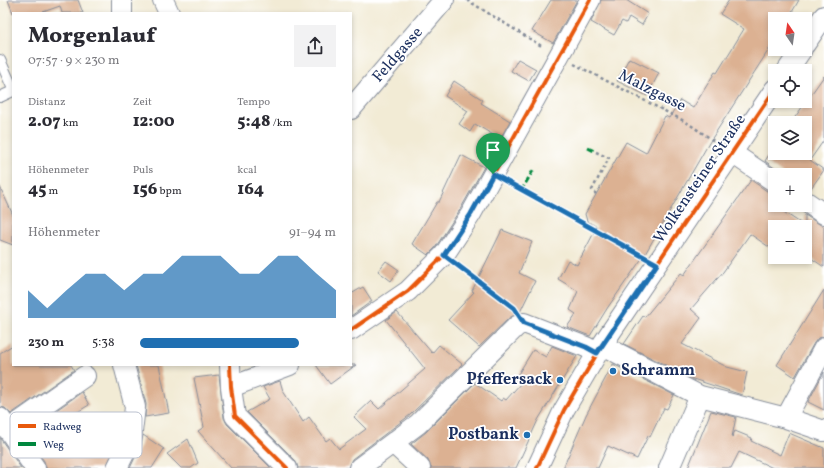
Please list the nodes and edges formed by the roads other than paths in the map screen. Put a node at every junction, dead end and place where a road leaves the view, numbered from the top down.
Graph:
1 (122, 0) edge
2 (163, 0) edge
3 (444, 0) edge
4 (590, 0) edge
5 (122, 12) edge
6 (169, 12) edge
7 (824, 16) edge
8 (812, 34) edge
9 (0, 60) edge
10 (12, 88) edge
11 (12, 91) edge
12 (0, 97) edge
13 (768, 99) edge
14 (352, 108) edge
15 (732, 153) junction
16 (768, 177) edge
17 (812, 206) edge
18 (824, 214) edge
19 (352, 329) edge
20 (824, 348) edge
21 (600, 349) junction
22 (124, 366) edge
23 (230, 366) edge
24 (287, 366) edge
25 (85, 376) dead end
26 (231, 387) junction
27 (700, 396) junction
28 (24, 412) edge
29 (134, 412) edge
30 (786, 418) junction
31 (4, 424) edge
32 (824, 431) edge
33 (10, 433) edge
34 (393, 443) junction
35 (28, 458) edge
36 (122, 458) edge
37 (35, 468) edge
38 (117, 468) edge
39 (287, 468) edge
40 (359, 468) edge
41 (420, 468) edge
42 (537, 468) edge
43 (669, 468) edge

1 - 5 street
2 - 6 street
3 - 14 street, Feldgasse
4 - 19 street
7 - 8 street
9 - 10 lane
11 - 12 lane
13 - 15 street, Wolkensteiner Straße
15 - 16 street
15 - 21 street, Wolkensteiner Straße
17 - 18 street
20 - 30 street
21 - 27 street
21 - 34 street
21 - 42 street, Wolkensteiner Straße
22 - 29 street
23 - 26 street
24 - 26 street
25 - 28 street
26 - 39 street
27 - 30 street
27 - 43 street
30 - 32 street
31 - 33 street
34 - 40 street
34 - 41 street
35 - 37 street
36 - 38 street

